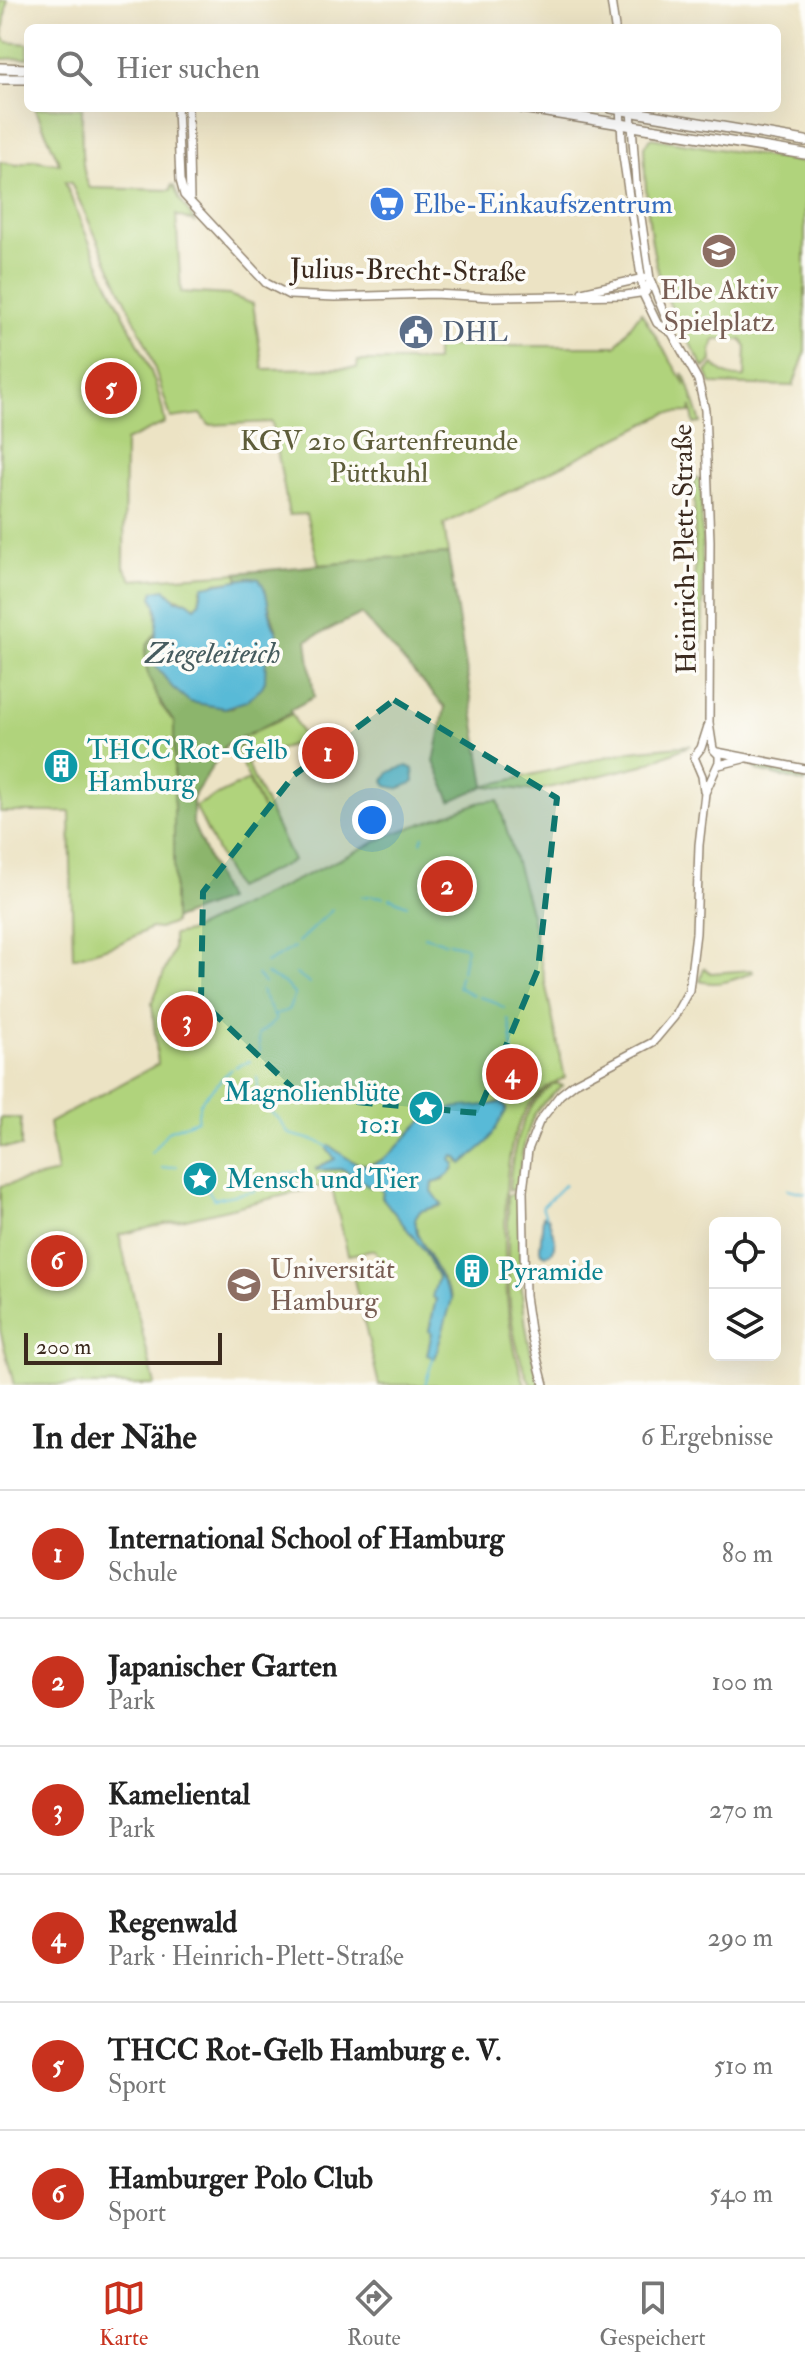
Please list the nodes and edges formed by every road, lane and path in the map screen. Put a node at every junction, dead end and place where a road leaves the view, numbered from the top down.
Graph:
1 (611, 0) edge
2 (616, 24) edge
3 (0, 68) edge
4 (24, 69) edge
5 (0, 79) edge
6 (24, 79) edge
7 (177, 112) edge
8 (188, 112) edge
9 (548, 112) edge
10 (618, 112) edge
11 (631, 112) edge
12 (642, 112) edge
13 (620, 123) junction
14 (633, 126) junction
15 (728, 128) junction
16 (698, 136) junction
17 (805, 141) edge
18 (805, 154) edge
19 (191, 203) junction
20 (646, 279) junction
21 (643, 293) junction
22 (566, 296) junction
23 (672, 333) junction
24 (709, 723) junction
25 (701, 748) junction
26 (715, 750) junction
27 (749, 758) junction
28 (716, 768) junction
29 (805, 769) edge
30 (700, 771) junction
31 (705, 793) junction
32 (544, 1385) edge

1 - 2 street
3 - 4 main road
5 - 6 main road
7 - 19 street, Julius-Brecht-Straße
8 - 19 street
9 - 13 main road
10 - 13 street, Heinrich-Plett-Straße
11 - 14 street, Heinrich-Plett-Straße
12 - 15 main road
13 - 14 main road
13 - 20 street, Heinrich-Plett-Straße
14 - 16 main road
14 - 20 street, Heinrich-Plett-Straße
15 - 16 main road
15 - 17 main road
16 - 18 main road
19 - 22 street, Julius-Brecht-Straße
20 - 21 street
20 - 22 street, Julius-Brecht-Straße
20 - 23 street, Heinrich-Plett-Straße
21 - 22 street, Julius-Brecht-Straße
21 - 23 street, Heinrich-Plett-Straße
23 - 24 street, Heinrich-Plett-Straße
24 - 25 street, Heinrich-Plett-Straße
24 - 26 street, Heinrich-Plett-Straße
25 - 26 street
25 - 30 street, Heinrich-Plett-Straße
26 - 27 street
26 - 28 street, Heinrich-Plett-Straße
27 - 28 street
27 - 29 street
28 - 30 street
28 - 31 street, Heinrich-Plett-Straße
30 - 31 street, Heinrich-Plett-Straße
31 - 32 street, Heinrich-Plett-Straße

